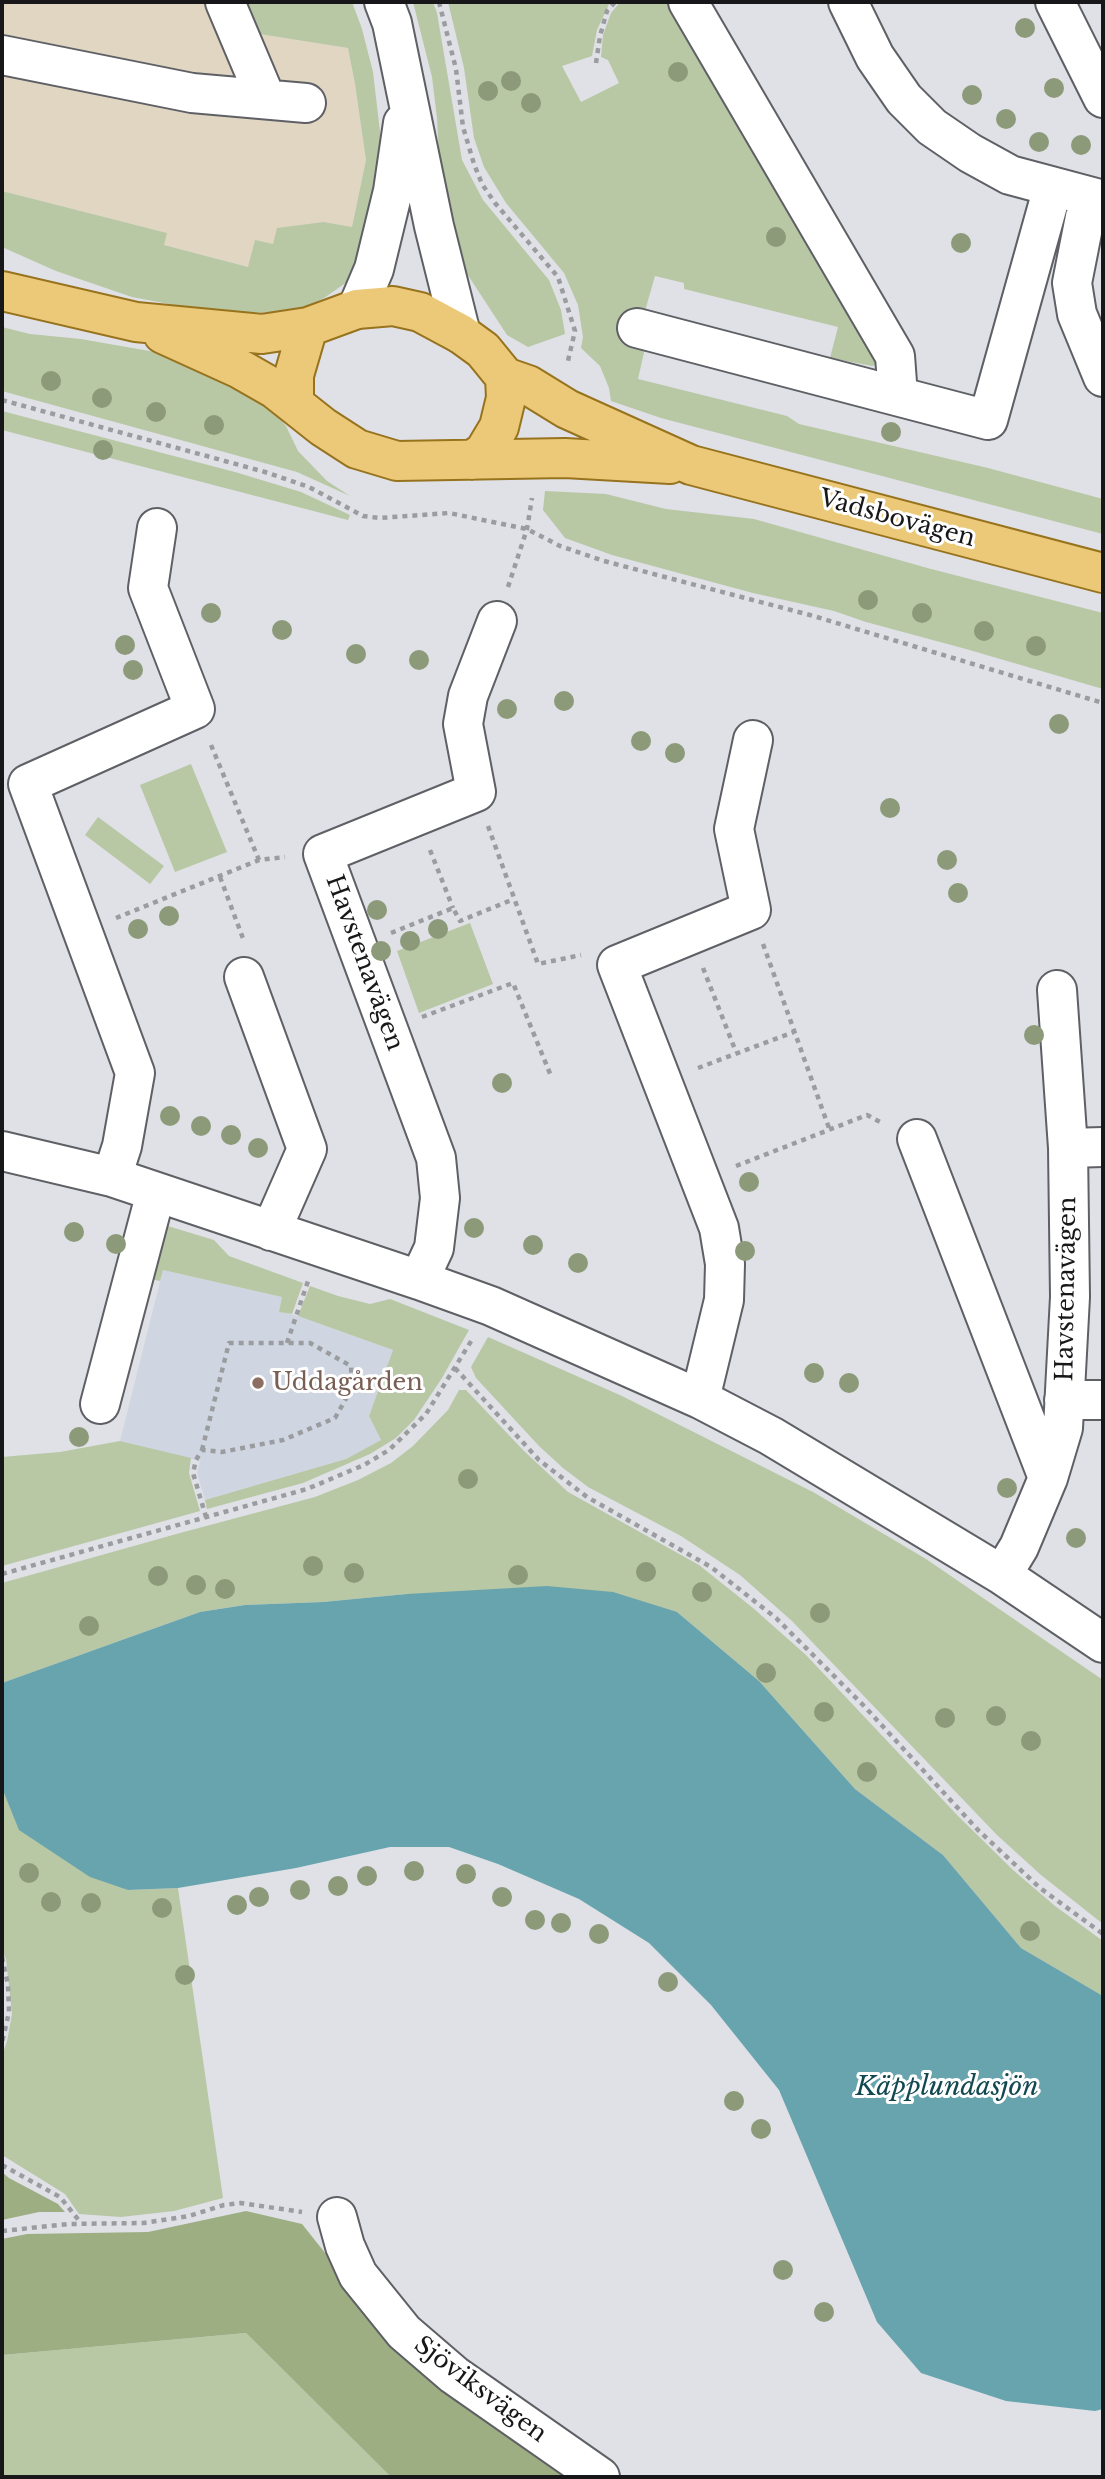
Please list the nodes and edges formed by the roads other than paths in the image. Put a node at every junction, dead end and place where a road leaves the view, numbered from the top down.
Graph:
1 (225, 2) edge
2 (384, 2) edge
3 (688, 2) edge
4 (848, 2) edge
5 (1055, 2) edge
6 (2, 55) edge
7 (1103, 98) edge
8 (266, 99) junction
9 (407, 100) junction
10 (306, 103) dead end
11 (1053, 187) junction
12 (1098, 199) edge
13 (2, 291) edge
14 (357, 309) junction
15 (136, 322) junction
16 (308, 327) junction
17 (637, 328) dead end
18 (461, 334) junction
19 (505, 377) junction
20 (1103, 377) edge
21 (898, 396) junction
22 (294, 403) junction
23 (472, 460) junction
24 (691, 465) junction
25 (158, 528) dead end
26 (1103, 573) edge
27 (502, 606) road end
28 (753, 740) dead end
29 (244, 976) road end
30 (1057, 990) dead end
31 (917, 1139) road end
32 (1086, 1148) edge
33 (2, 1151) edge
34 (112, 1177) junction
35 (156, 1192) junction
36 (271, 1231) junction
37 (419, 1280) junction
38 (700, 1399) junction
39 (1065, 1400) junction
40 (1103, 1400) edge
41 (100, 1404) dead end
42 (1048, 1478) junction
43 (1002, 1575) junction
44 (1103, 1643) edge
45 (337, 2217) road end
46 (600, 2477) edge

1 - 8 street
2 - 9 street
3 - 21 street
4 - 11 street
5 - 7 street
6 - 8 street
8 - 10 street
9 - 14 street
9 - 18 street
11 - 12 street
11 - 21 street
12 - 20 street
13 - 15 main road, Vadsbovägen
14 - 16 main road, Vadsbovägen
14 - 18 main road, Vadsbovägen
15 - 16 main road, Vadsbovägen
15 - 22 main road, Vadsbovägen
16 - 22 main road
17 - 21 street
18 - 19 main road, Vadsbovägen
19 - 23 main road
19 - 24 main road, Vadsbovägen
22 - 23 main road, Vadsbovägen
23 - 24 main road, Vadsbovägen
24 - 26 main road, Vadsbovägen
25 - 34 street
27 - 37 street, Havstenavägen
28 - 38 street
29 - 36 street
30 - 32 street, Havstenavägen
31 - 42 street
32 - 39 street, Havstenavägen
33 - 34 street
34 - 35 street
35 - 36 street
35 - 41 street
36 - 37 street
37 - 38 street
38 - 43 street
39 - 40 street
39 - 42 street, Havstenavägen
42 - 43 street, Havstenavägen
43 - 44 street
45 - 46 street, Sjöviksvägen

